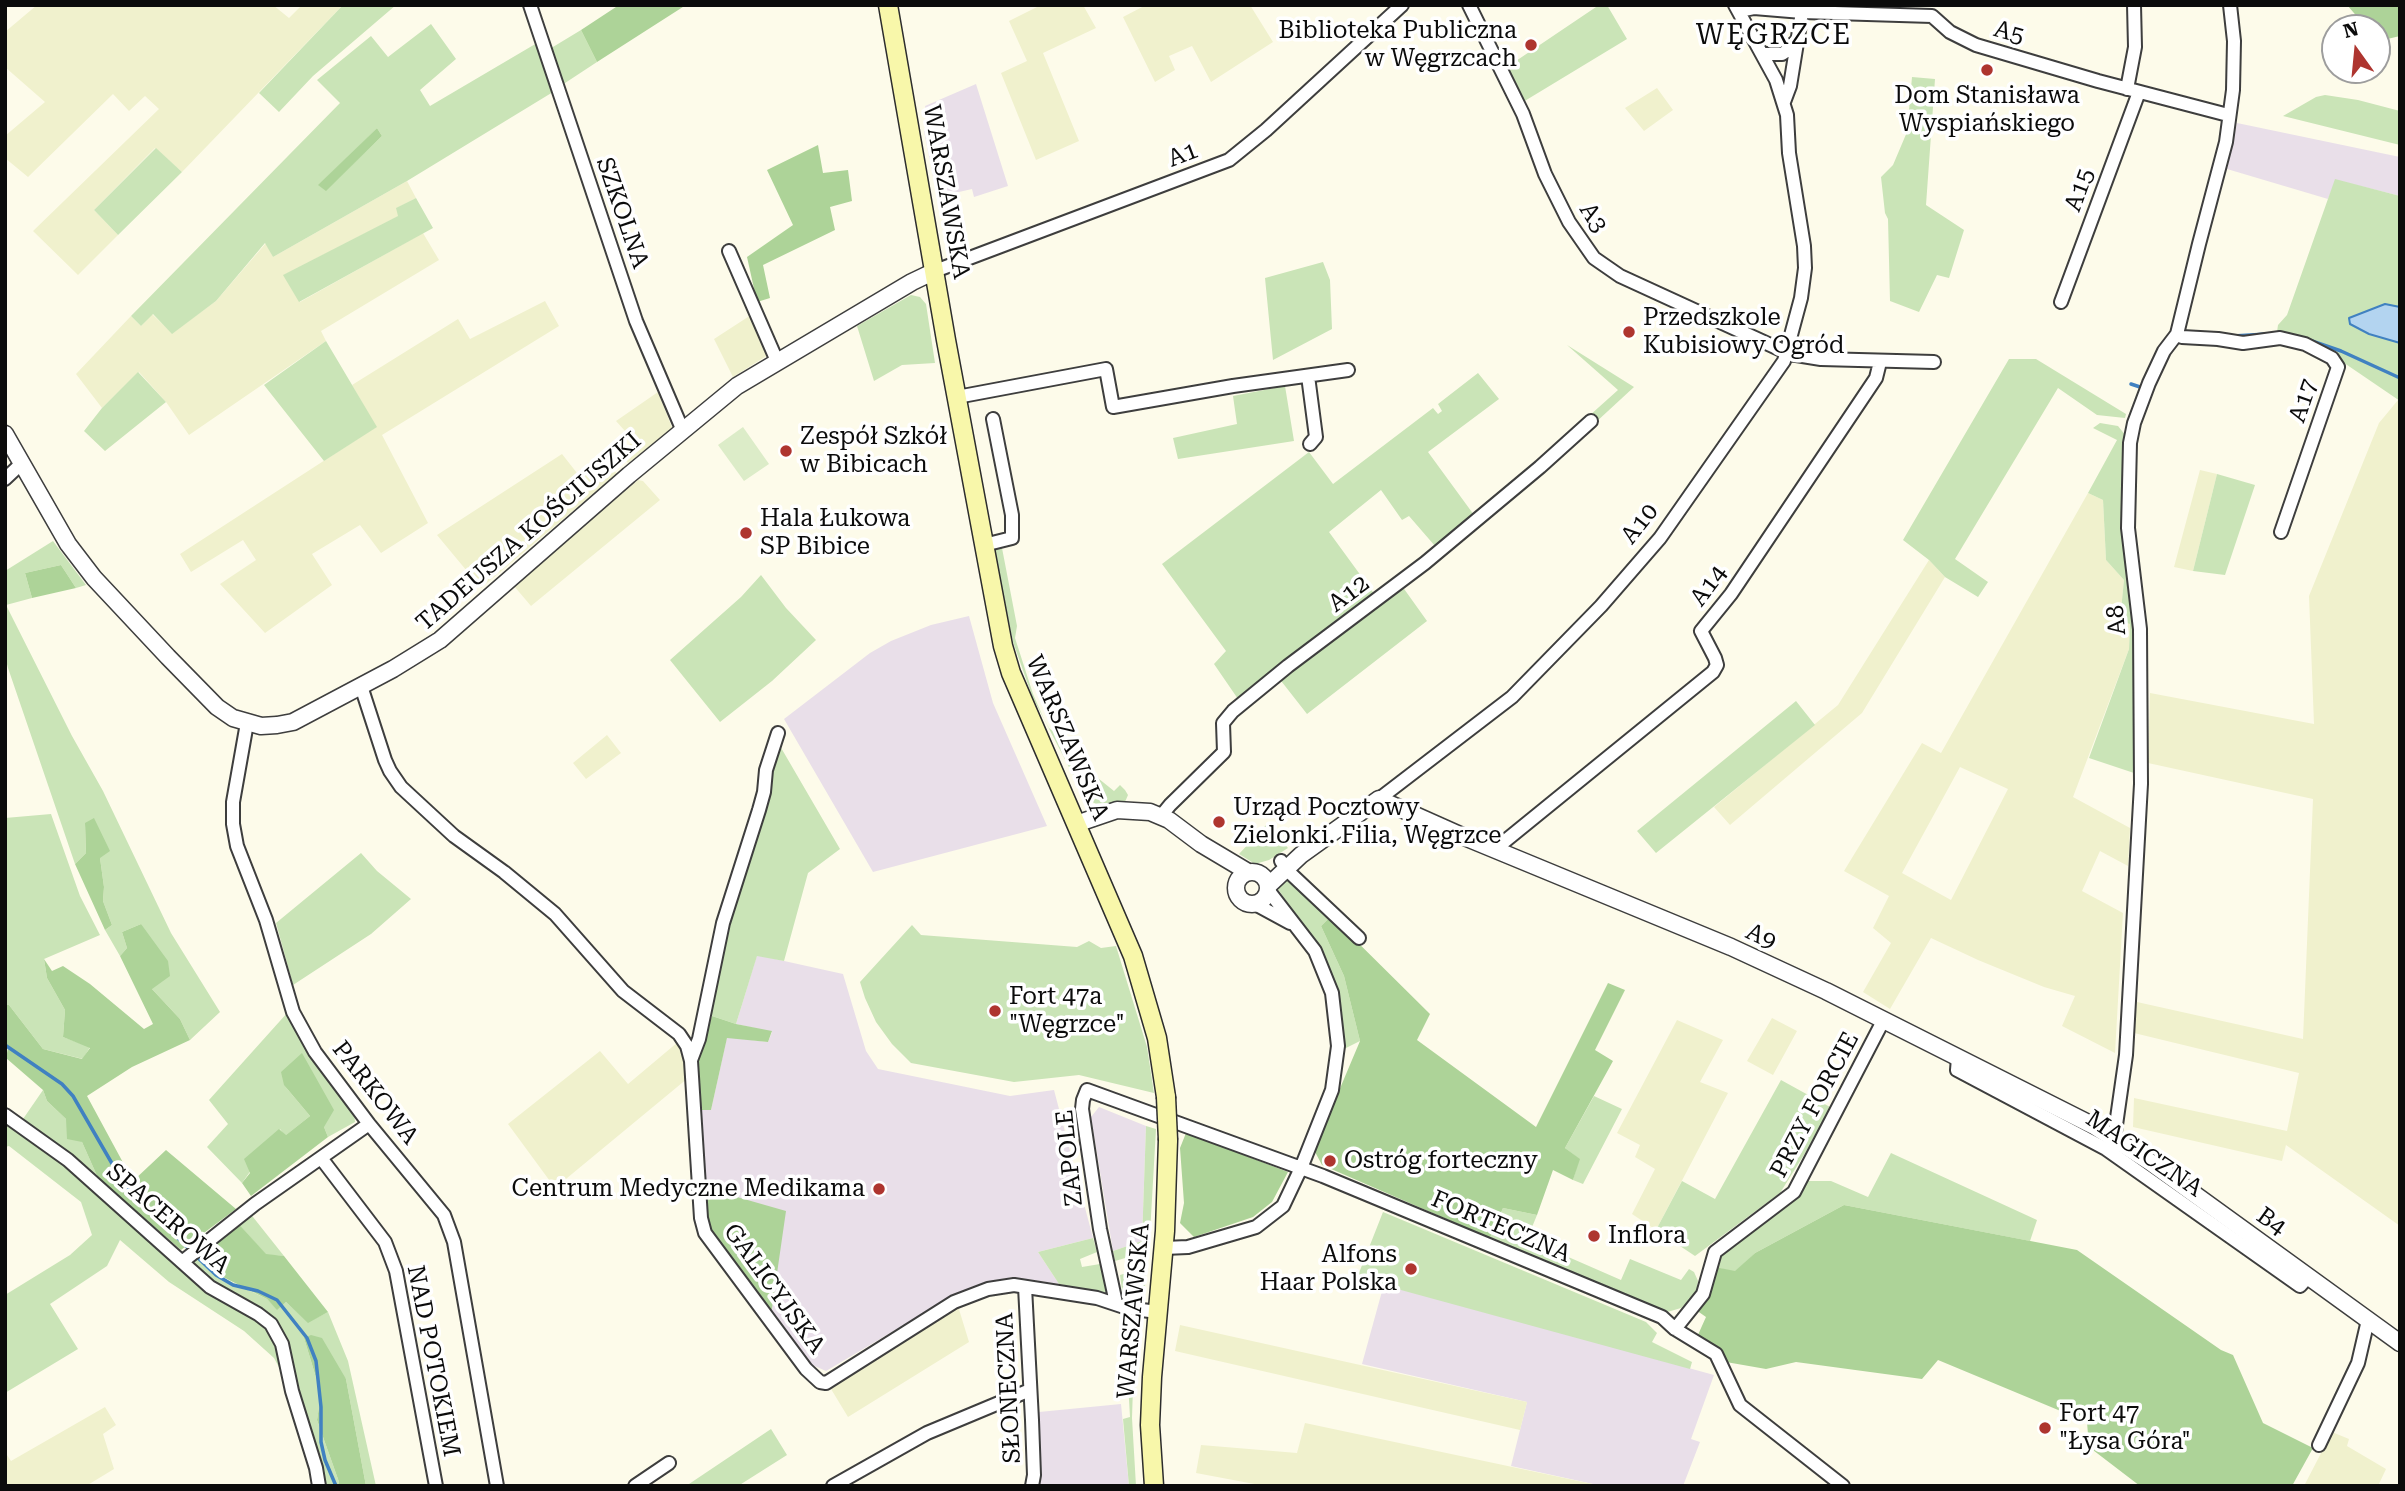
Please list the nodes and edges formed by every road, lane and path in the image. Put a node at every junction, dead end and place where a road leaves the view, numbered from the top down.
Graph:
1 (530, 5) edge
2 (888, 5) edge
3 (1402, 5) edge
4 (1469, 5) edge
5 (2134, 5) edge
6 (2230, 5) edge
7 (1737, 8) edge
8 (1933, 11) edge
9 (1802, 12) junction
10 (1797, 39) junction
11 (1763, 54) junction
12 (2133, 90) junction
13 (1784, 103) junction
14 (2228, 115) junction
15 (729, 251) dead end
16 (935, 271) junction
17 (2061, 302) dead end
18 (2179, 336) junction
19 (1786, 353) junction
20 (777, 362) junction
21 (1880, 362) junction
22 (1934, 362) dead end
23 (1348, 370) dead end
24 (1308, 376) junction
25 (957, 397) junction
26 (993, 419) dead end
27 (1591, 421) dead end
28 (683, 430) junction
29 (5, 434) edge
30 (1310, 444) dead end
31 (22, 463) junction
32 (5, 479) edge
33 (2281, 531) dead end
34 (984, 545) junction
35 (361, 686) junction
36 (247, 723) junction
37 (778, 733) dead end
38 (1379, 799) junction
39 (1161, 816) junction
40 (1076, 824) junction
41 (1494, 850) junction
42 (1284, 865) junction
43 (1247, 876) junction
44 (1268, 888) junction
45 (1255, 904) junction
46 (1296, 927) junction
47 (1359, 938) dead end
48 (1883, 1021) junction
49 (1958, 1058) junction
50 (691, 1061) junction
51 (1087, 1090) joint
52 (5, 1115) edge
53 (369, 1124) junction
54 (2114, 1139) junction
55 (321, 1158) junction
56 (1301, 1168) junction
57 (1164, 1248) junction
58 (185, 1260) junction
59 (2308, 1277) junction
60 (1025, 1287) junction
61 (1116, 1303) junction
62 (1157, 1312) junction
63 (2368, 1320) junction
64 (1675, 1329) junction
65 (2400, 1343) edge
66 (1030, 1390) junction
67 (2319, 1445) dead end
68 (669, 1463) dead end
69 (319, 1486) edge
70 (436, 1486) edge
71 (497, 1486) edge
72 (635, 1486) edge
73 (833, 1486) edge
74 (1032, 1486) edge
75 (1154, 1486) edge
76 (1843, 1486) edge

1 - 28 street, SZKOLNA
2 - 16 main road, WARSZAWSKA
3 - 16 street, A1
4 - 19 street, A3
5 - 12 street, A15
6 - 14 street, A8
7 - 9 street, A5
7 - 11 street, A10
8 - 9 street, A5
8 - 12 street, A5
9 - 10 street, A10
10 - 11 street
10 - 13 street, A10
11 - 13 street, A10
12 - 14 street, A5
12 - 17 street, A15
13 - 19 street, A10
14 - 18 street, A8
15 - 20 street
16 - 20 street, TADEUSZA KOŚCIUSZKI
16 - 25 main road, WARSZAWSKA
18 - 33 street, A17
18 - 54 street, A8
19 - 21 street, A3
19 - 38 street, A10
20 - 28 street, TADEUSZA KOŚCIUSZKI
21 - 22 street, A3
21 - 41 street, A14
23 - 24 street
24 - 25 street
24 - 30 street
25 - 34 main road, WARSZAWSKA
26 - 34 street
27 - 39 street, A12
28 - 35 street, TADEUSZA KOŚCIUSZKI
29 - 31 street, TADEUSZA KOŚCIUSZKI
31 - 32 street
31 - 36 street, TADEUSZA KOŚCIUSZKI
34 - 40 main road, WARSZAWSKA
35 - 36 street, TADEUSZA KOŚCIUSZKI
35 - 50 street, GALICYJSKA
36 - 53 street, PARKOWA
37 - 50 street, GALICYJSKA
38 - 41 street, A9
38 - 42 street, A10
39 - 40 street
39 - 43 street
40 - 57 main road, WARSZAWSKA, bridge
41 - 48 street, A9
42 - 43 street, A10
42 - 44 street, A10
42 - 47 street
43 - 44 street
43 - 45 street
44 - 45 street
44 - 46 street
45 - 46 street
46 - 56 street
48 - 49 street, A9
48 - 64 street, PRZY FORCIE
49 - 54 street, A9
49 - 59 street, MAGICZNA
50 - 60 street, GALICYJSKA
51 - 56 street, FORTECZNA
51 - 61 street, ZAPOLE
52 - 58 street, SPACEROWA
53 - 55 street
53 - 71 street, PARKOWA
54 - 59 street, B4
55 - 58 street
55 - 70 street, NAD POTOKIEM
56 - 57 street
56 - 64 street, FORTECZNA
57 - 62 main road, WARSZAWSKA
58 - 69 street, SPACEROWA
59 - 63 street, B4
60 - 61 street, GALICYJSKA
60 - 66 street, SŁONECZNA
61 - 62 street, GALICYJSKA
62 - 75 main road, WARSZAWSKA
63 - 65 street, B4
63 - 67 street
64 - 76 street, FORTECZNA
66 - 73 street
66 - 74 street, SŁONECZNA
68 - 72 street

